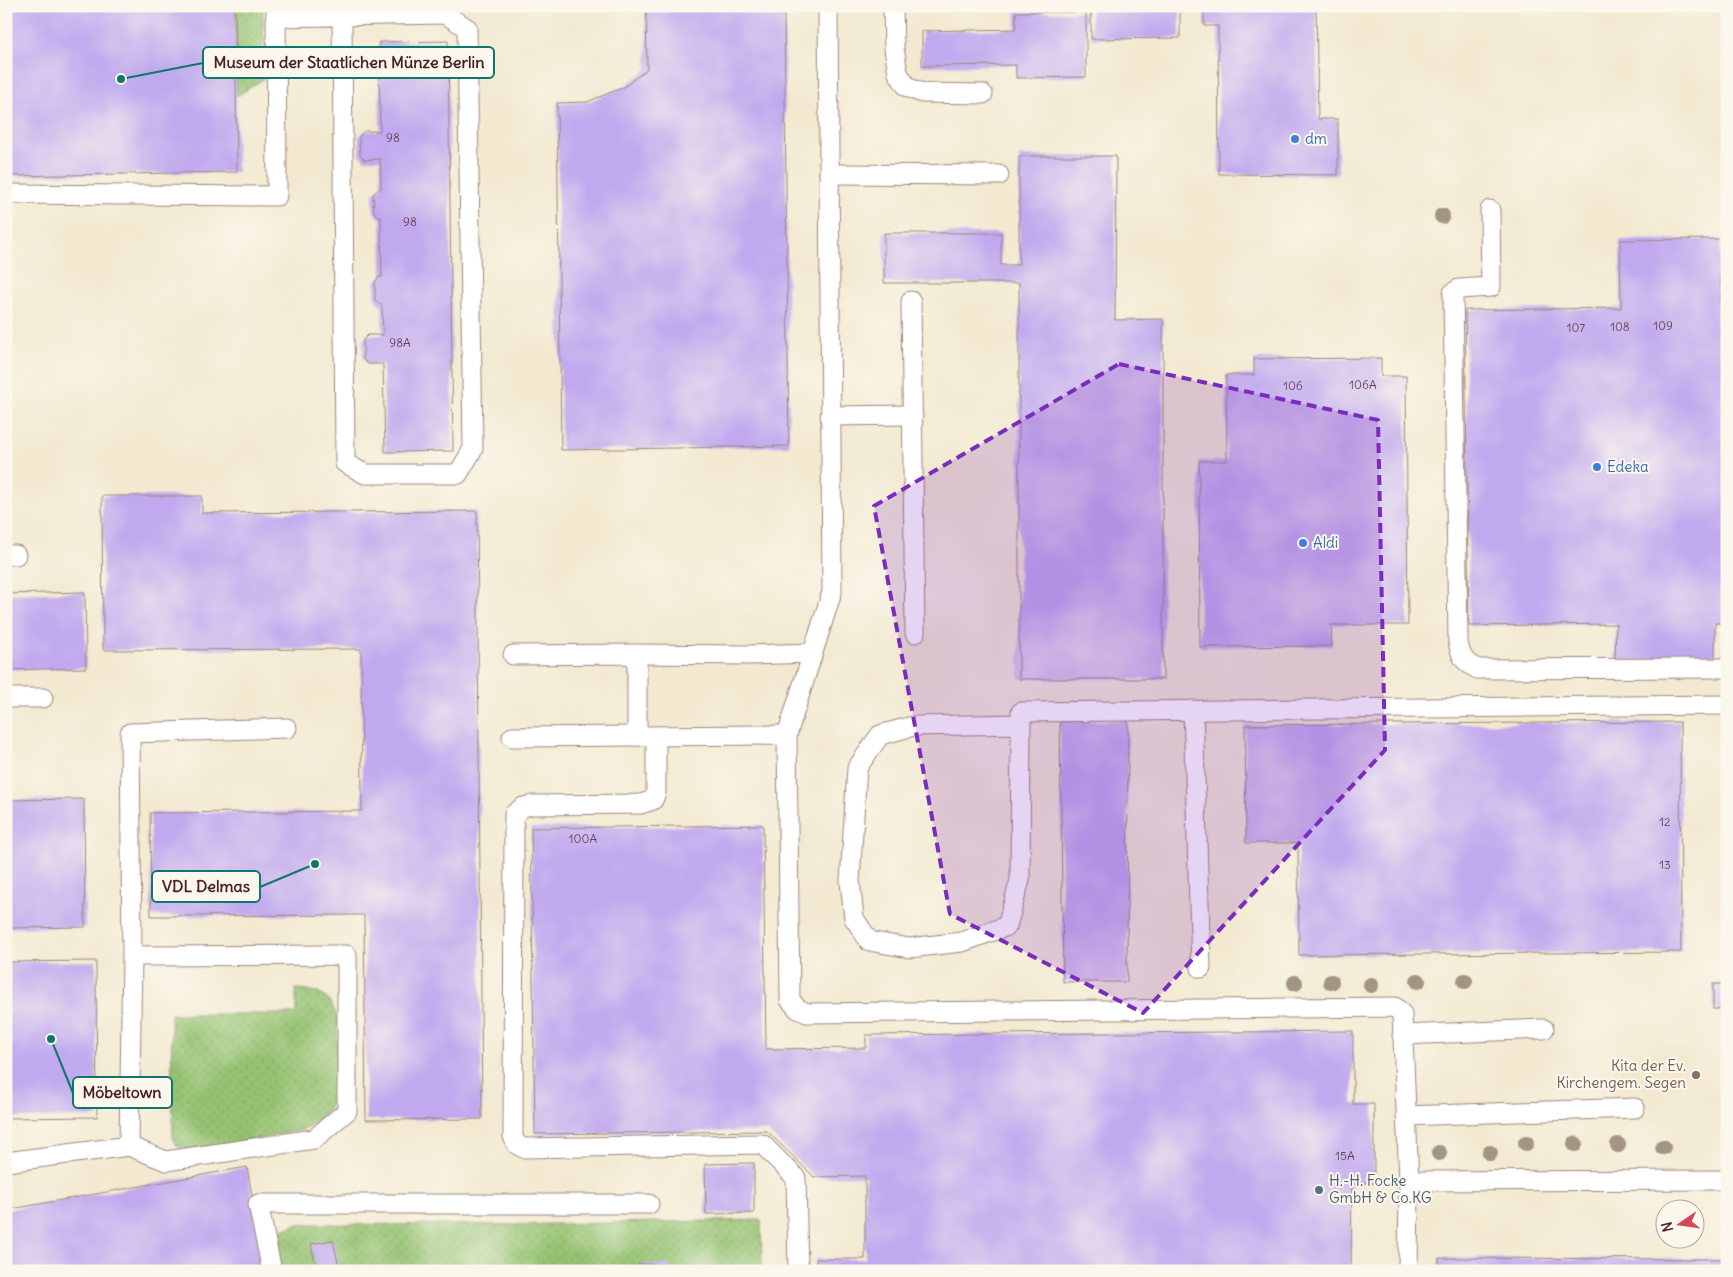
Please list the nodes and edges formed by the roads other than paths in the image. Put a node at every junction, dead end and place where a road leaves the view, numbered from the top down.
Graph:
1 (828, 6) edge
2 (893, 6) edge
3 (276, 12) edge
4 (342, 16) junction
5 (983, 94) dead end
6 (829, 174) junction
7 (999, 175) dead end
8 (6, 194) edge
9 (1490, 210) dead end
10 (911, 301) dead end
11 (913, 415) junction
12 (830, 416) junction
13 (915, 633) dead end
14 (812, 653) junction
15 (637, 654) junction
16 (513, 655) dead end
17 (1727, 668) edge
18 (6, 698) edge
19 (43, 698) dead end
20 (1727, 705) edge
21 (1193, 710) junction
22 (1021, 724) junction
23 (287, 728) dead end
24 (787, 735) junction
25 (637, 736) junction
26 (656, 736) junction
27 (512, 737) dead end
28 (132, 956) junction
29 (1201, 968) dead end
30 (1544, 1029) dead end
31 (1402, 1035) junction
32 (1634, 1108) dead end
33 (1406, 1116) junction
34 (129, 1146) junction
35 (6, 1162) edge
36 (1727, 1180) edge
37 (1408, 1181) junction
38 (649, 1204) dead end
39 (272, 1271) edge
40 (798, 1271) edge
41 (1408, 1271) edge

1 - 6 lane
2 - 5 lane
3 - 4 lane
3 - 8 lane
4 - 4 lane
6 - 7 lane
6 - 12 lane
9 - 17 lane
10 - 11 lane
11 - 12 lane
11 - 13 lane
12 - 14 lane
14 - 15 lane
14 - 24 lane
15 - 16 lane
15 - 25 lane
18 - 19 lane
20 - 21 lane
21 - 22 lane
21 - 29 lane
22 - 22 lane
23 - 28 lane
24 - 26 lane
24 - 31 lane
25 - 26 lane
25 - 27 lane
26 - 40 lane
28 - 34 lane
28 - 34 lane
30 - 31 lane
31 - 33 lane
32 - 33 lane
33 - 37 lane
34 - 35 lane
36 - 37 lane
37 - 41 lane
38 - 39 lane

